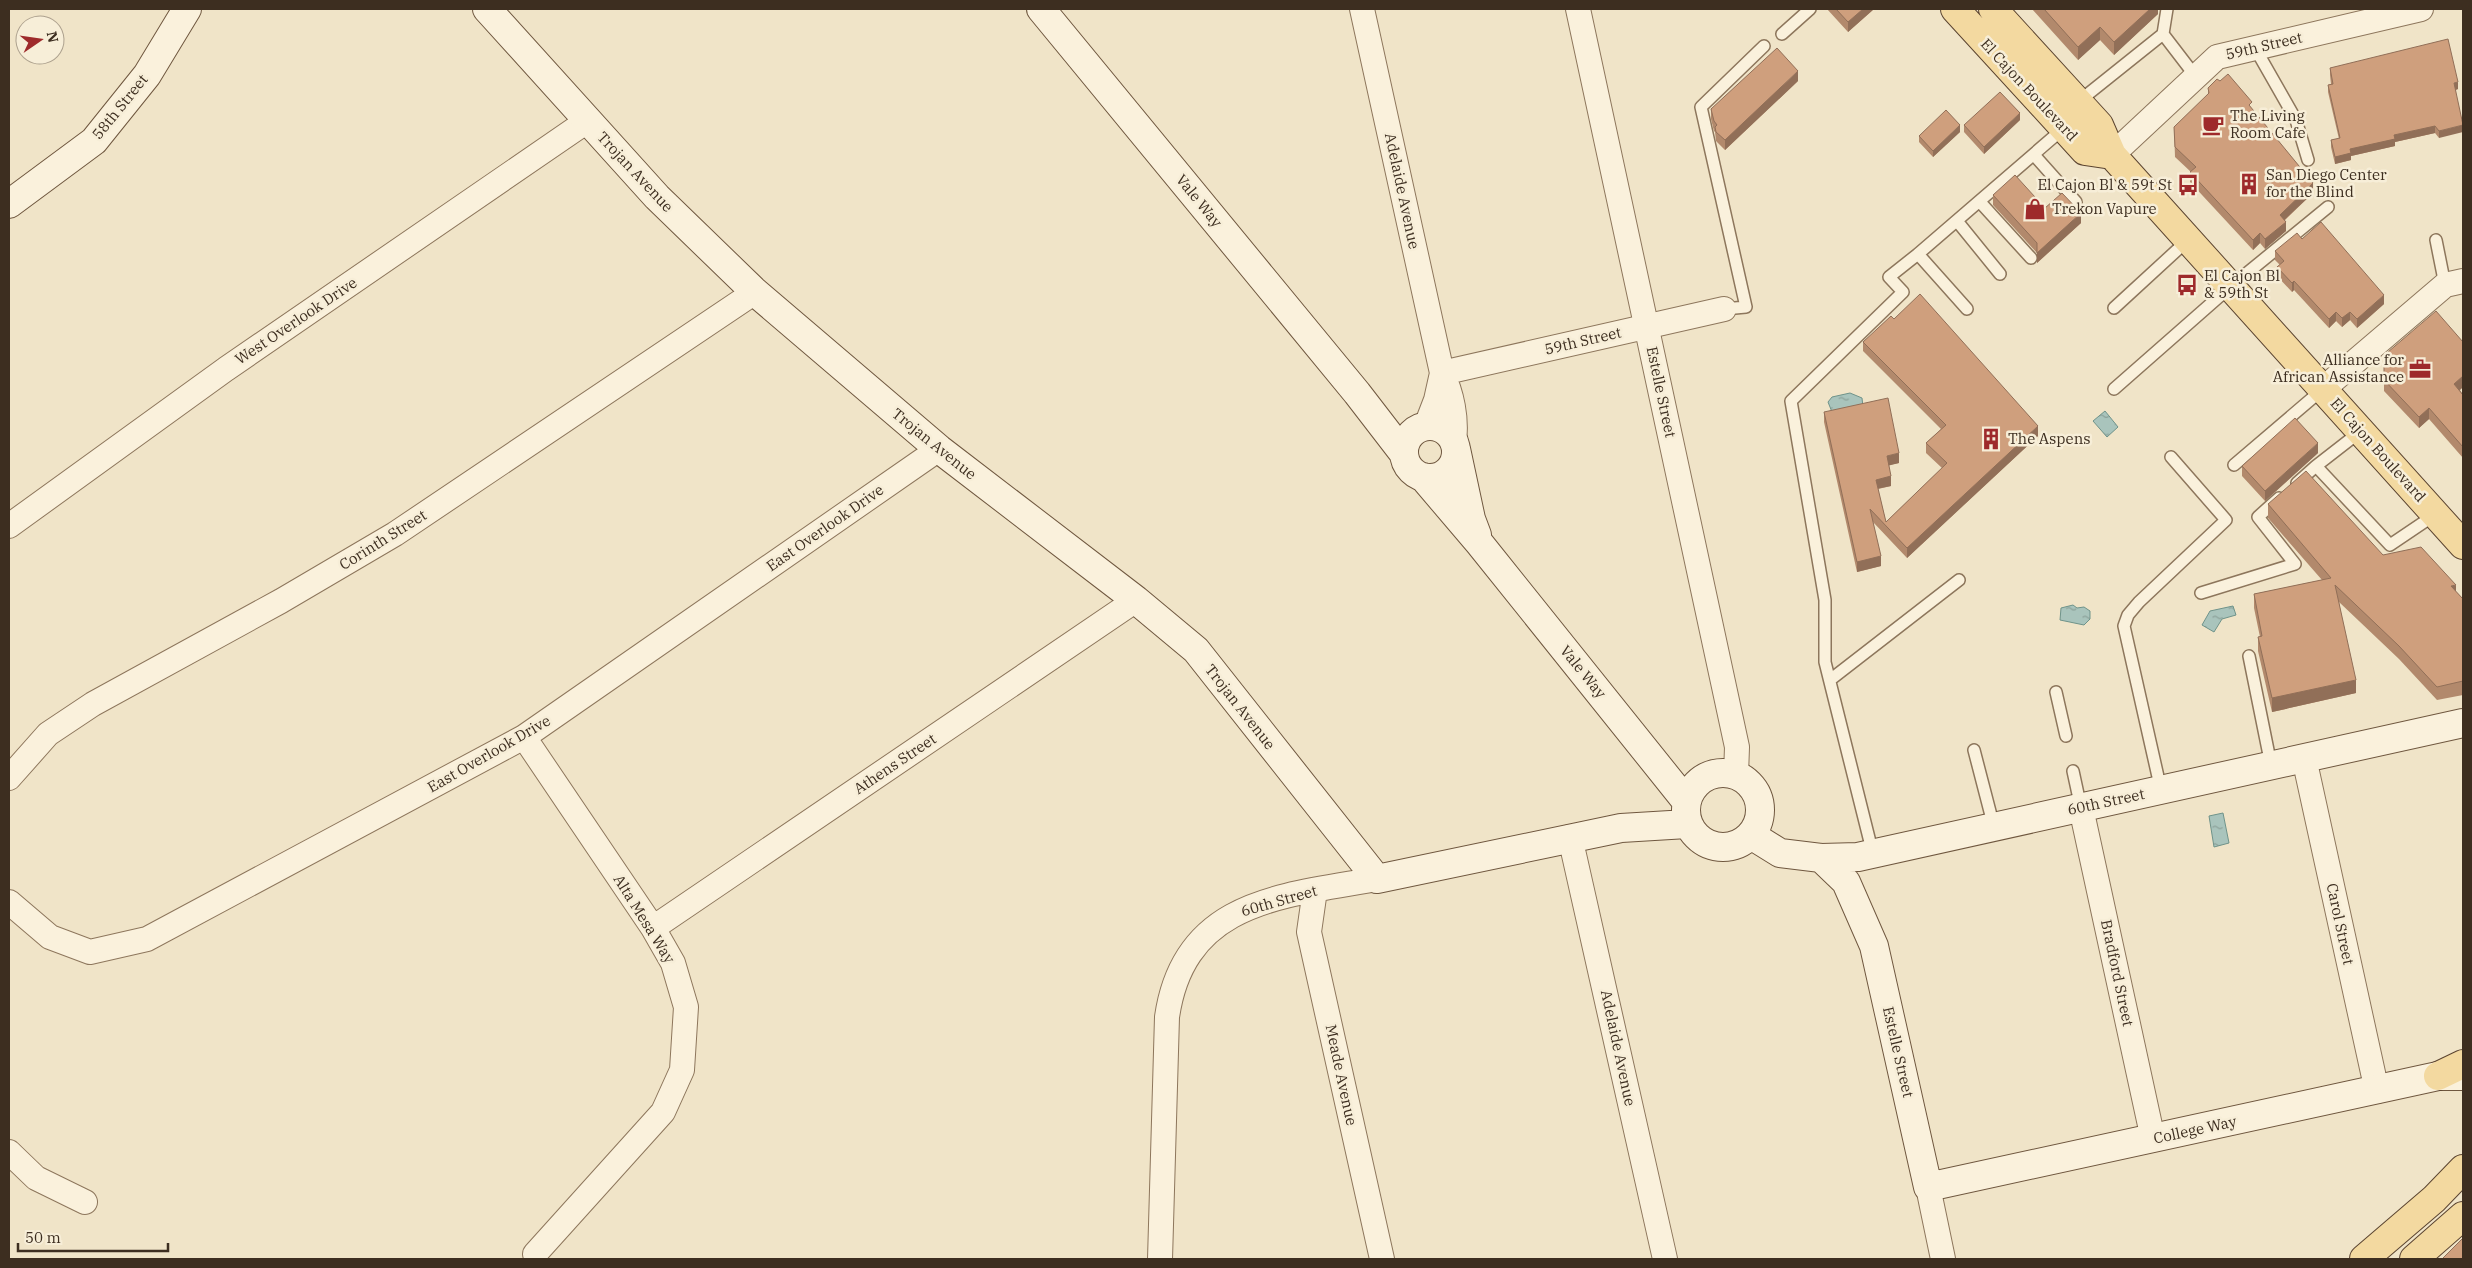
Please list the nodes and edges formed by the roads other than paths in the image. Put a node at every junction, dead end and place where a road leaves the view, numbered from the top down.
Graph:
1 (187, 9) edge
2 (487, 9) edge
3 (1041, 9) edge
4 (1362, 9) edge
5 (1578, 9) edge
6 (1810, 9) edge
7 (1955, 9) edge
8 (1993, 9) edge
9 (2167, 9) edge
10 (2421, 9) edge
11 (1782, 34) dead end
12 (2163, 34) junction
13 (1764, 46) dead end
14 (2255, 48) junction
15 (2196, 77) junction
16 (2078, 102) junction
17 (587, 121) junction
18 (2064, 128) junction
19 (2034, 155) junction
20 (2112, 156) junction
21 (2308, 160) dead end
22 (1980, 202) junction
23 (2076, 202) dead end
24 (9, 204) edge
25 (2328, 207) dead end
26 (1957, 221) junction
27 (2188, 240) junction
28 (2436, 240) dead end
29 (1918, 254) junction
30 (2031, 258) dead end
31 (2000, 274) dead end
32 (2454, 283) edge
33 (2230, 286) junction
34 (755, 292) junction
35 (2114, 308) dead end
36 (1967, 309) dead end
37 (1724, 310) joint
38 (1647, 327) junction
39 (1442, 373) junction
40 (2114, 389) dead end
41 (2322, 389) junction
42 (1357, 393) junction
43 (1426, 426) junction
44 (2361, 431) junction
45 (1455, 445) junction
46 (939, 449) junction
47 (1404, 454) junction
48 (2171, 456) dead end
49 (2234, 465) dead end
50 (2316, 466) junction
51 (1423, 477) junction
52 (2436, 514) junction
53 (9, 526) edge
54 (1480, 544) junction
55 (2463, 545) edge
56 (1959, 580) dead end
57 (2201, 594) dead end
58 (1136, 600) junction
59 (2249, 656) dead end
60 (1830, 680) junction
61 (2056, 692) dead end
62 (2463, 723) edge
63 (2066, 736) dead end
64 (524, 737) junction
65 (1974, 750) dead end
66 (2304, 758) junction
67 (2272, 766) junction
68 (2073, 771) dead end
69 (1736, 775) junction
70 (9, 778) edge
71 (2161, 790) junction
72 (2081, 808) junction
73 (1687, 812) junction
74 (1994, 827) junction
75 (1751, 835) junction
76 (1570, 837) junction
77 (1873, 854) junction
78 (1821, 858) junction
79 (1377, 879) junction
80 (1315, 890) junction
81 (9, 902) edge
82 (653, 928) junction
83 (2463, 1064) edge
84 (2450, 1076) edge
85 (2377, 1091) junction
86 (2153, 1139) junction
87 (9, 1152) edge
88 (2463, 1169) edge
89 (1928, 1187) junction
90 (85, 1202) dead end
91 (2461, 1223) edge
92 (535, 1254) dead end
93 (1160, 1259) edge
94 (1382, 1259) edge
95 (1665, 1259) edge
96 (1943, 1259) edge
97 (2364, 1259) edge
98 (2414, 1259) edge

1 - 24 street, 58th Street
2 - 17 street, Trojan Avenue
3 - 42 street, Vale Way
4 - 39 street, Adelaide Avenue
5 - 38 street, Estelle Street
6 - 11 lane
7 - 18 main road, El Cajon Boulevard
8 - 16 main road, El Cajon Boulevard
9 - 12 lane
10 - 14 street, 59th Street
12 - 15 lane
12 - 16 lane
13 - 37 lane
14 - 15 street, 59th Street
14 - 21 lane
15 - 20 street, 59th Street
16 - 20 main road, El Cajon Boulevard
17 - 34 street, Trojan Avenue
17 - 53 street, West Overlook Drive
18 - 19 lane
18 - 20 main road, El Cajon Boulevard
19 - 22 lane
19 - 23 lane
20 - 27 main road, El Cajon Boulevard
22 - 26 lane
22 - 30 lane
25 - 33 lane
26 - 29 lane
26 - 31 lane
27 - 33 main road, El Cajon Boulevard
27 - 35 lane
28 - 32 lane
29 - 36 lane
29 - 60 lane
32 - 41 street
33 - 40 lane
33 - 41 main road, El Cajon Boulevard
34 - 46 street, Trojan Avenue
34 - 70 street, Corinth Street
37 - 38 street, 59th Street
38 - 39 street, 59th Street
38 - 69 street, Estelle Street
39 - 43 street, Adelaide Avenue
39 - 45 street, Adelaide Avenue
41 - 44 main road, El Cajon Boulevard
41 - 49 lane
42 - 43 street, Vale Way
42 - 47 street, Vale Way
43 - 45 street, Vale Way
43 - 47 street
44 - 50 lane
44 - 52 main road, El Cajon Boulevard
45 - 51 street
45 - 54 street, Vale Way
46 - 58 street, Trojan Avenue
46 - 64 street, East Overlook Drive
47 - 51 street, Vale Way
48 - 71 lane
50 - 52 lane
50 - 57 lane
51 - 54 street, Vale Way
52 - 55 main road, El Cajon Boulevard
54 - 73 street, Vale Way
56 - 60 lane
58 - 79 street, Trojan Avenue
58 - 82 street, Athens Street
59 - 67 lane
60 - 77 lane
61 - 63 lane
62 - 66 street, 60th Street
64 - 81 street, East Overlook Drive
64 - 82 street, Alta Mesa Way
65 - 74 lane
66 - 67 street, 60th Street
66 - 85 street, Carol Street
67 - 71 street, 60th Street
68 - 72 lane
69 - 73 street
69 - 75 street
71 - 72 street, 60th Street
72 - 74 street, 60th Street
72 - 86 street, Bradford Street
73 - 75 street
73 - 76 street, 60th Street
74 - 77 street, 60th Street
75 - 78 street, 60th Street
76 - 79 street, 60th Street
76 - 95 street, Adelaide Avenue
77 - 78 street, 60th Street
78 - 89 street, Estelle Street
79 - 80 street, 60th Street
80 - 93 street, 60th Street
80 - 94 street, Meade Avenue
82 - 92 street, Alta Mesa Way
83 - 84 main road
84 - 85 street, College Way
85 - 86 street, College Way
86 - 89 street, College Way
87 - 90 street
88 - 97 main road
89 - 96 street, Estelle Street
91 - 98 main road

